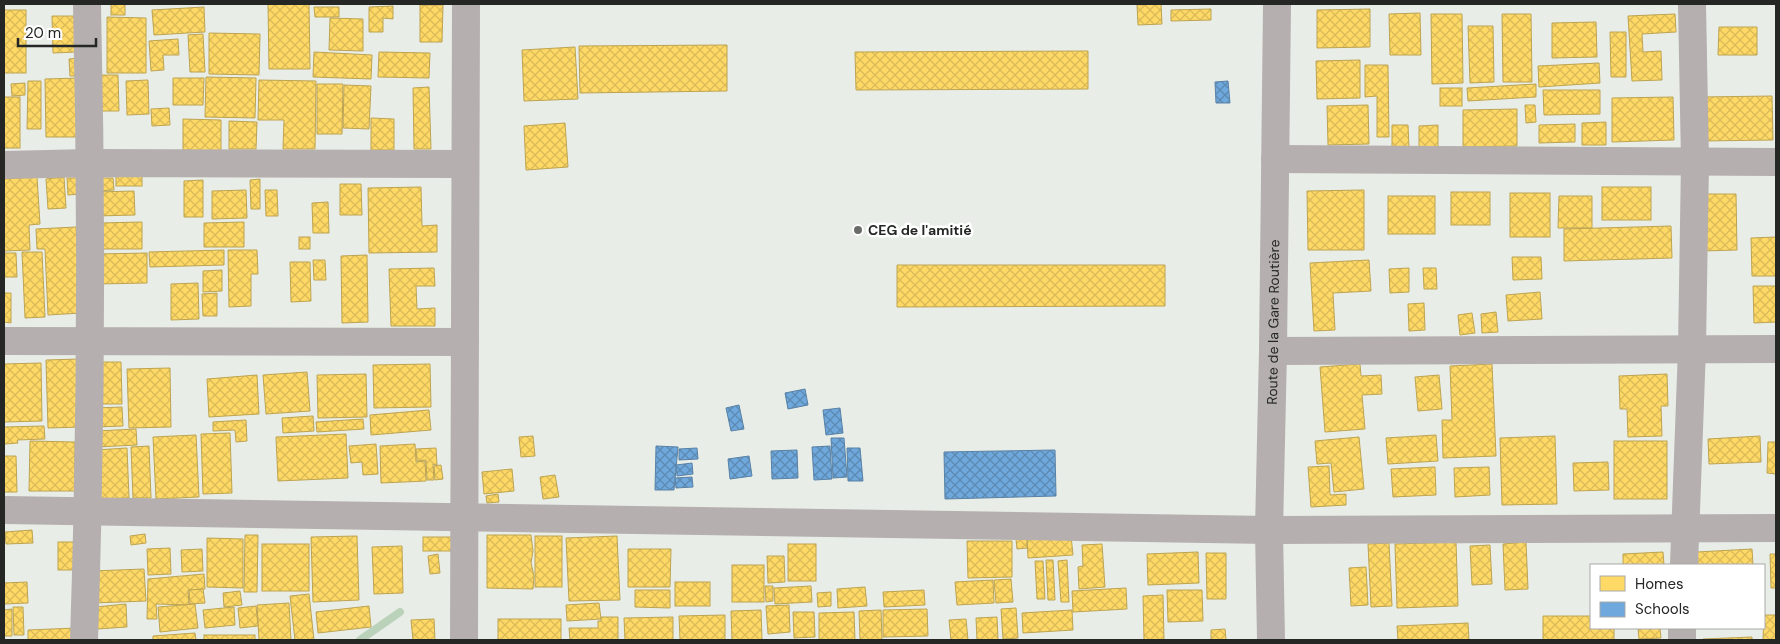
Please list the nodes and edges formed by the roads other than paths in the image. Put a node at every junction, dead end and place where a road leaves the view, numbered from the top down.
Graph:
1 (87, 4) edge
2 (466, 4) edge
3 (1277, 4) edge
4 (1692, 4) edge
5 (1274, 159) junction
6 (1695, 162) junction
7 (1776, 162) edge
8 (90, 163) junction
9 (4, 164) edge
10 (465, 164) junction
11 (4, 341) edge
12 (90, 341) junction
13 (465, 342) junction
14 (1692, 348) junction
15 (1776, 349) edge
16 (1274, 351) junction
17 (4, 510) edge
18 (89, 510) junction
19 (466, 518) junction
20 (1685, 527) junction
21 (1776, 528) edge
22 (1269, 530) junction
23 (1684, 564) edge
24 (84, 640) edge
25 (464, 640) edge
26 (1271, 640) edge

1 - 8 street
2 - 10 street
3 - 5 street, Route de la Gare Routière
4 - 6 street
5 - 6 street
5 - 16 street, Route de la Gare Routière
6 - 7 street
6 - 14 street
8 - 9 street
8 - 10 street
8 - 12 street
10 - 13 street
11 - 12 street
12 - 13 street
12 - 18 street
13 - 19 street
14 - 15 street
14 - 16 street
14 - 20 street
16 - 22 street, Route de la Gare Routière
17 - 18 street
18 - 19 street
18 - 24 street
19 - 22 street
19 - 25 street
20 - 21 street
20 - 22 street
20 - 23 street
22 - 26 street, Route de la Gare Routière

